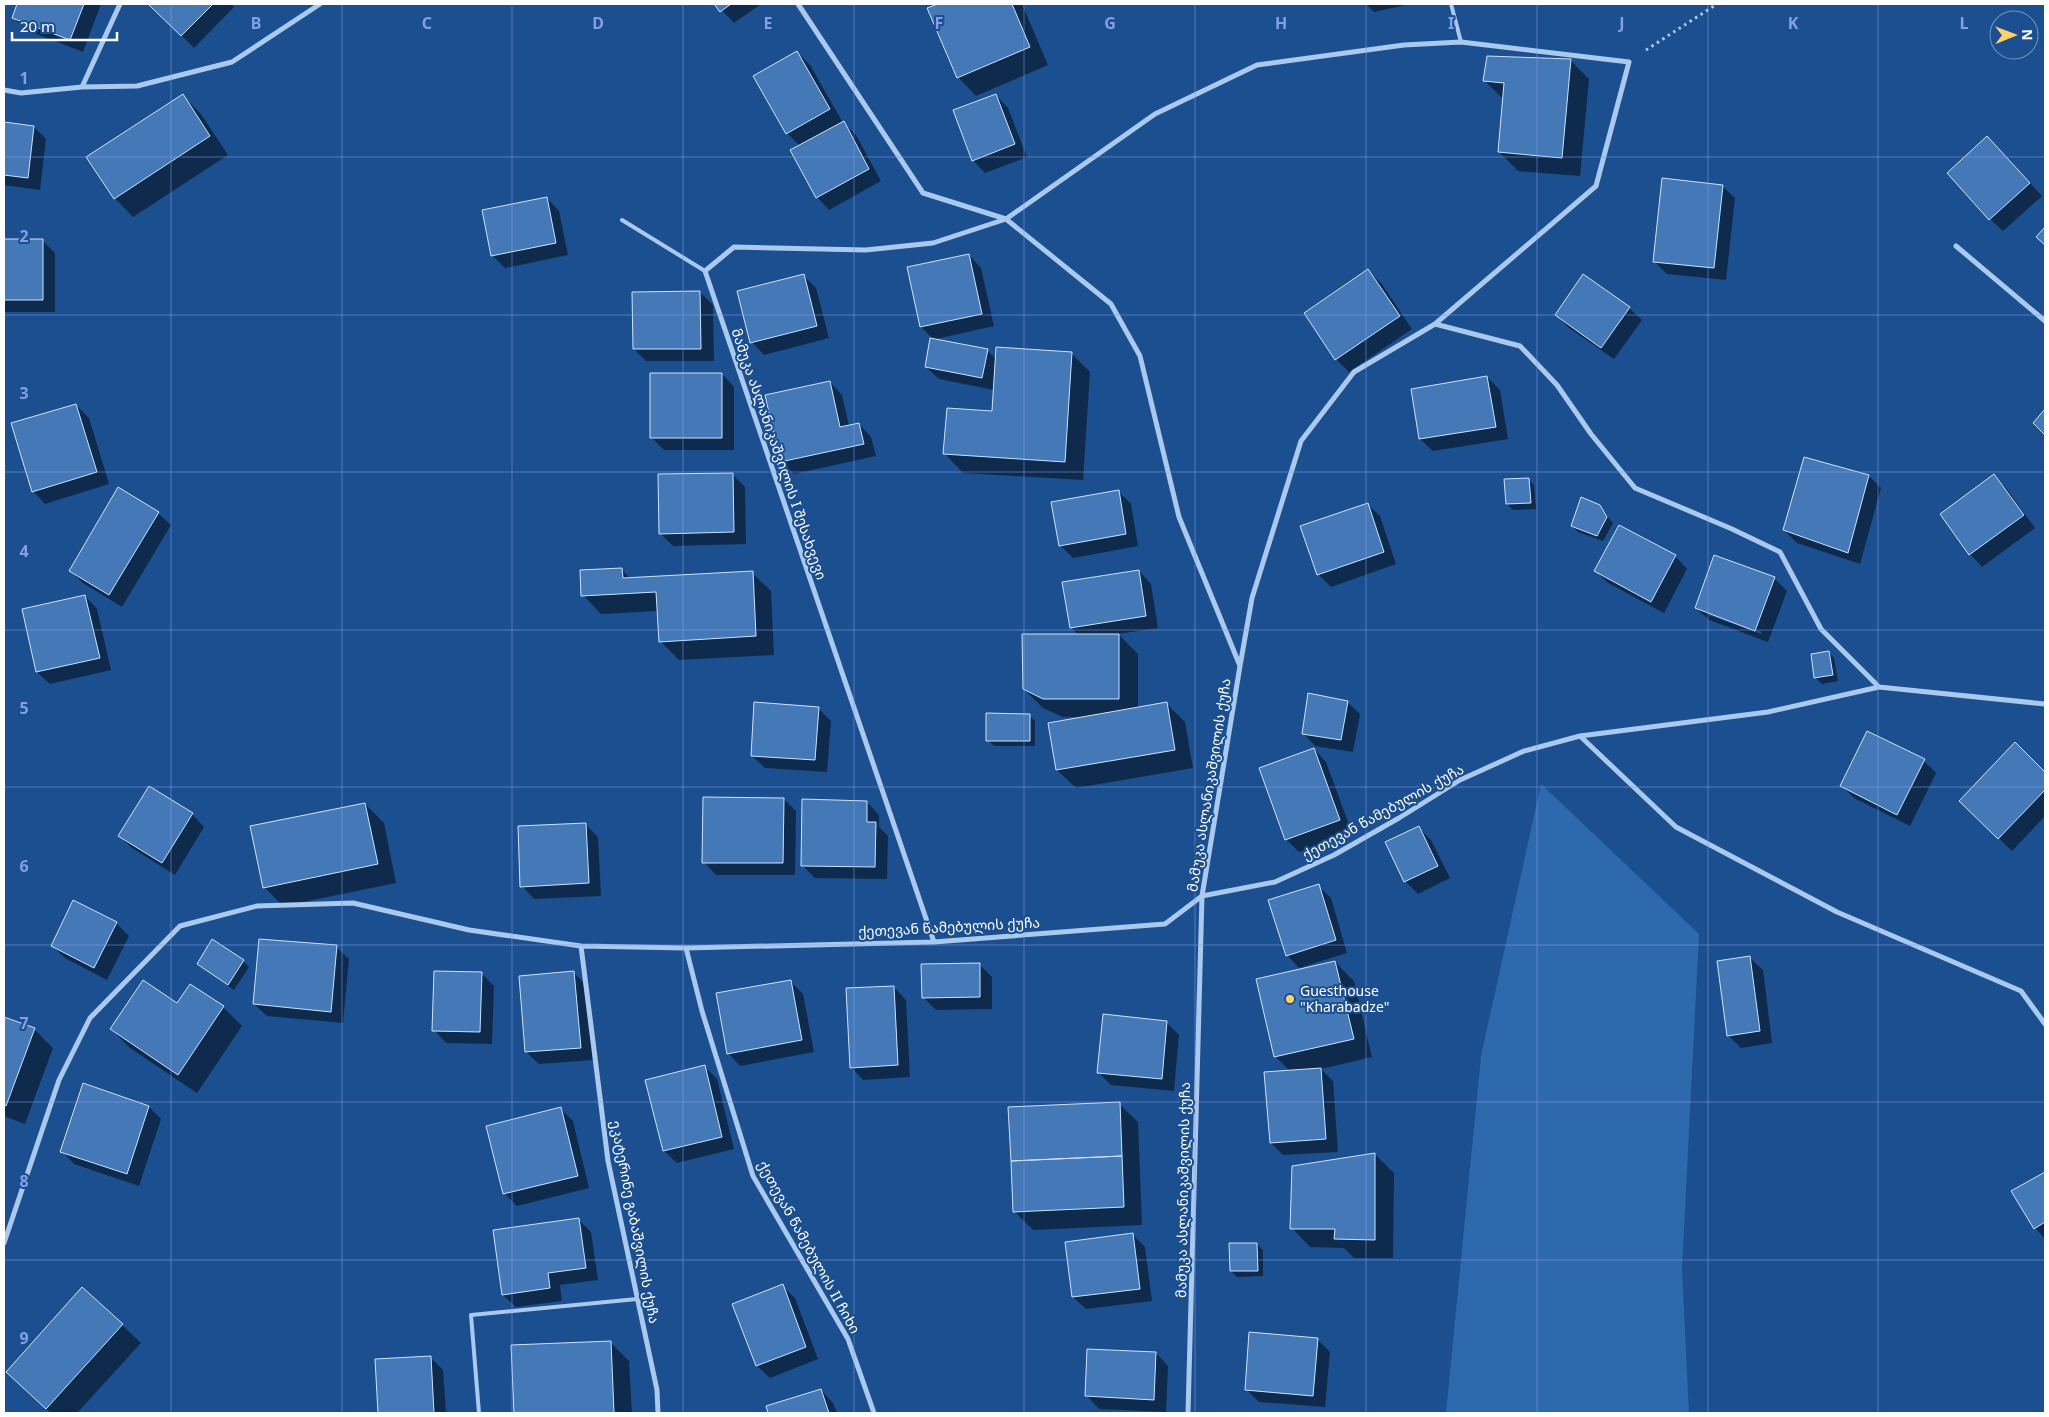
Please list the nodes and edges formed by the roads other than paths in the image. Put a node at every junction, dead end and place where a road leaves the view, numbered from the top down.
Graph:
1 (120, 4) edge
2 (320, 4) edge
3 (798, 4) edge
4 (1451, 4) edge
5 (1461, 42) junction
6 (82, 87) junction
7 (4, 90) edge
8 (1006, 219) junction
9 (622, 220) dead end
10 (1956, 246) dead end
11 (705, 271) junction
12 (2045, 321) edge
13 (1434, 324) junction
14 (1240, 666) junction
15 (1880, 686) junction
16 (2045, 704) edge
17 (1580, 736) junction
18 (1202, 896) junction
19 (934, 942) junction
20 (580, 946) junction
21 (686, 948) junction
22 (2045, 1024) edge
23 (4, 1243) edge
24 (638, 1299) junction
25 (479, 1413) edge
26 (658, 1413) edge
27 (874, 1413) edge
28 (1188, 1413) edge

1 - 6 street
2 - 6 street
3 - 8 street, მამუკა ასლანიკაშვილის ქუჩა
4 - 5 lane
5 - 8 street
5 - 13 street
6 - 7 street
8 - 11 street
8 - 14 street, მამუკა ასლანიკაშვილის ქუჩა
9 - 11 lane
10 - 12 street
11 - 19 street, მამუკა ასლანიკაშვილის I შესახვევი
13 - 14 street
13 - 15 street
14 - 18 street, მამუკა ასლანიკაშვილის ქუჩა
15 - 16 street, ქეთევან წამებულის ქუჩა
15 - 17 street, ქეთევან წამებულის ქუჩა
17 - 18 street, ქეთევან წამებულის ქუჩა
17 - 22 street
18 - 19 street, ქეთევან წამებულის ქუჩა
18 - 28 street, მამუკა ასლანიკაშვილის ქუჩა
19 - 21 street, ქეთევან წამებულის ქუჩა
20 - 21 street, ქეთევან წამებულის ქუჩა
20 - 23 street, ქეთევან წამებულის ქუჩა
20 - 24 street, ეკატერინე გაბაშვილის ქუჩა
21 - 27 street, ქეთევან წამებულის II ჩიხი
24 - 25 lane
24 - 26 street, ეკატერინე გაბაშვილის ქუჩა

